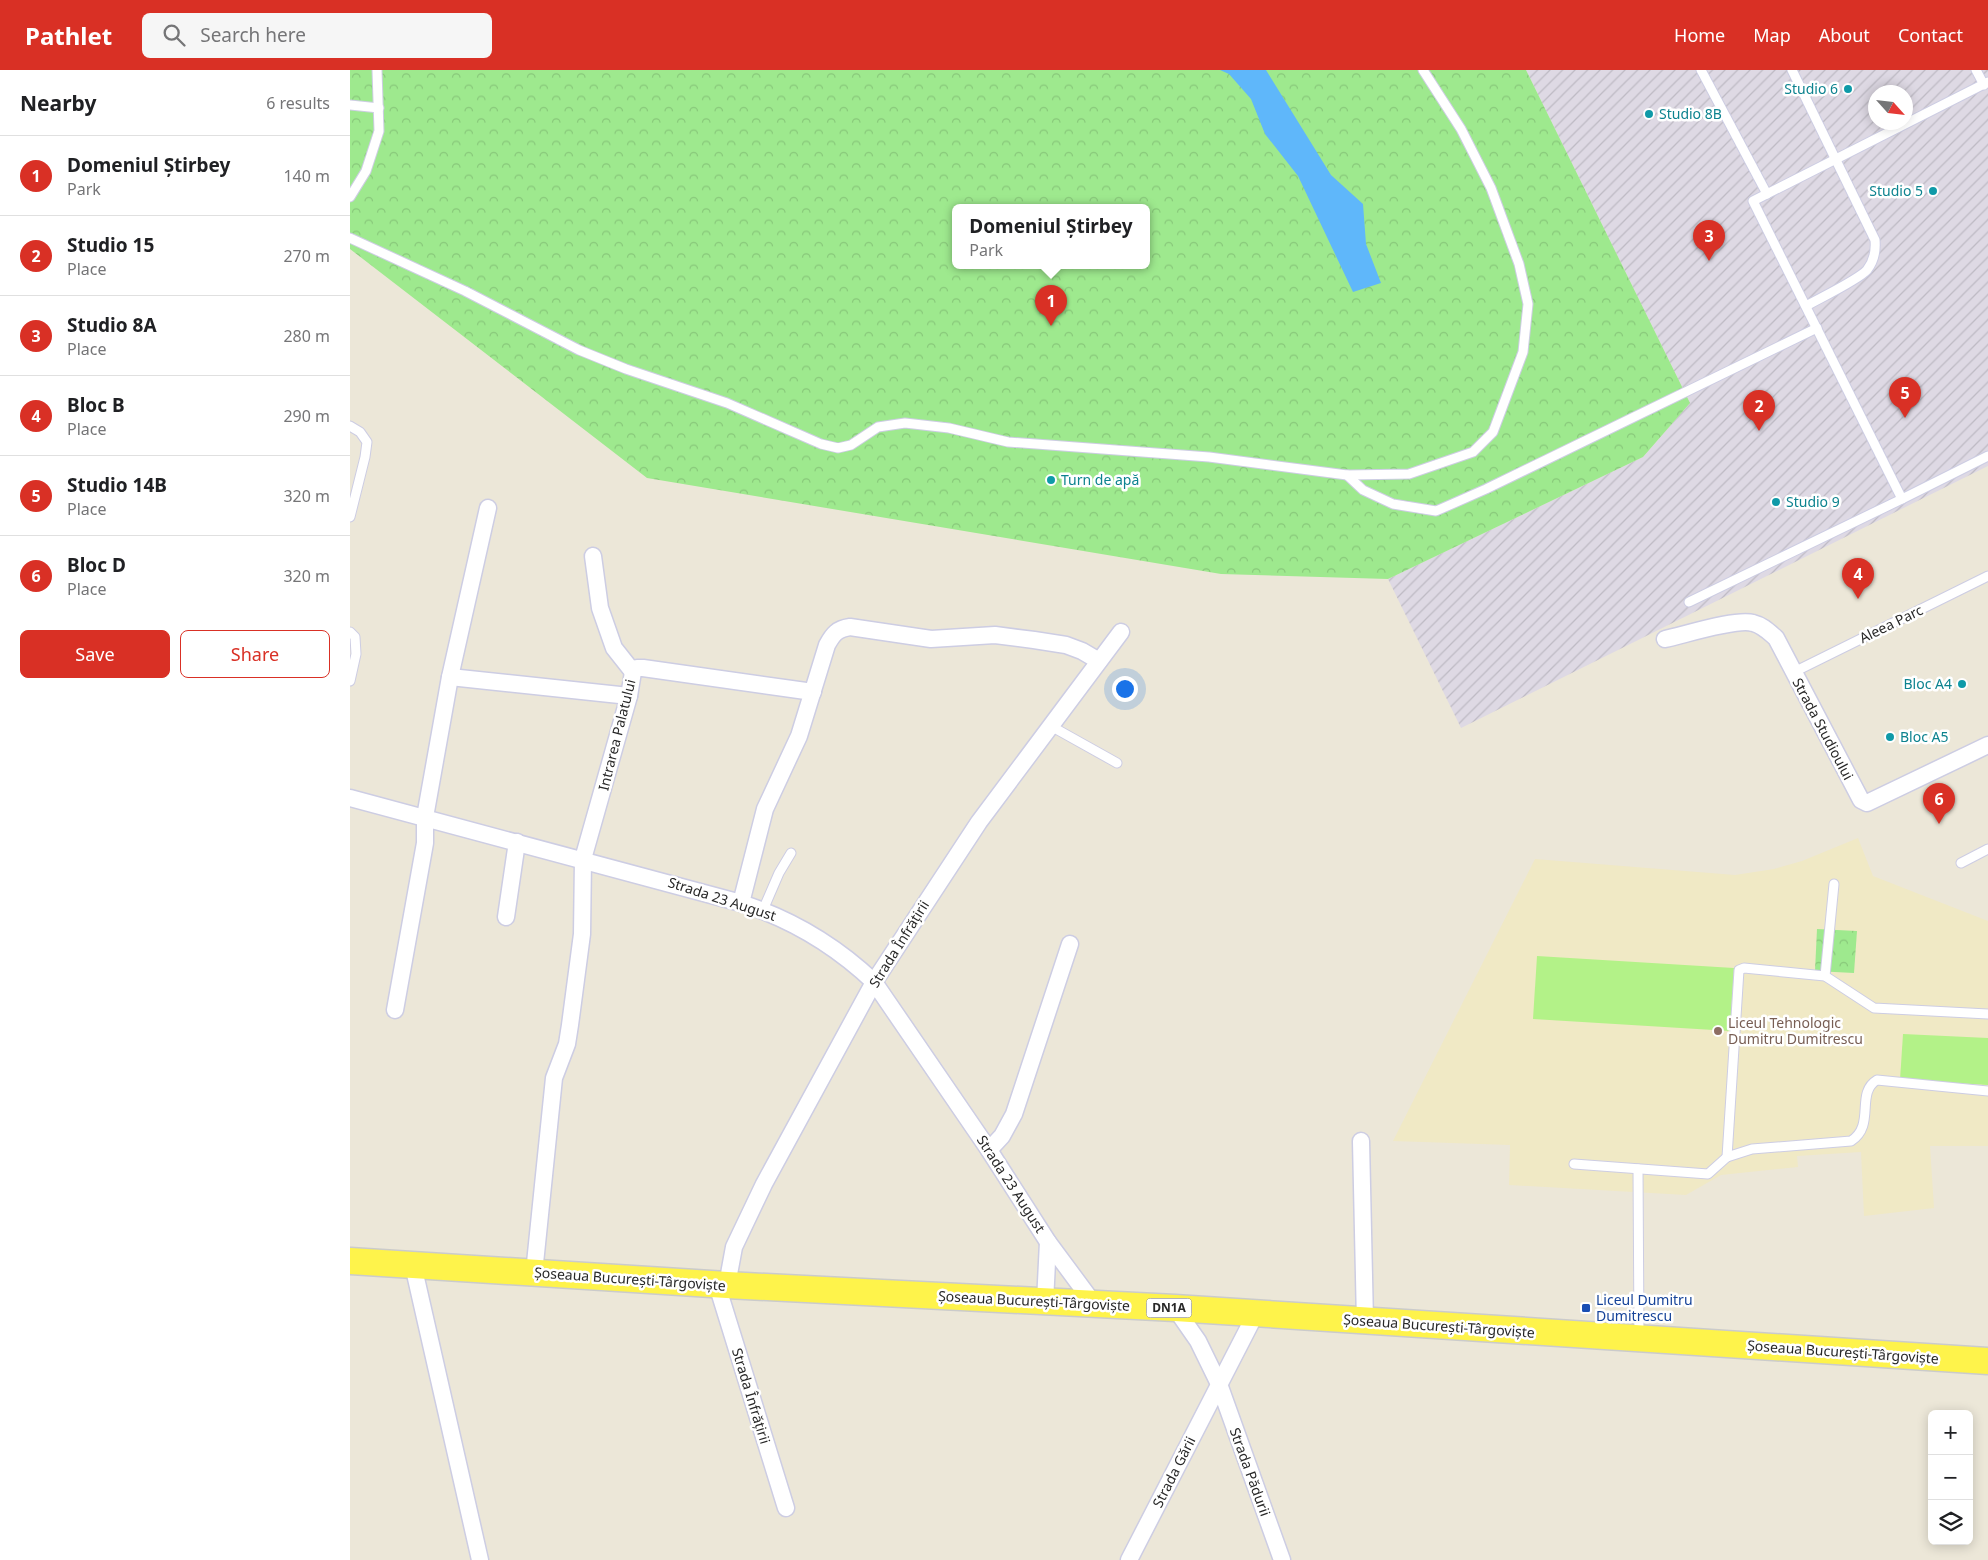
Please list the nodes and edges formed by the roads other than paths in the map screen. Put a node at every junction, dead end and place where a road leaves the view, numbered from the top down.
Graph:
1 (377, 70) edge
2 (1423, 70) edge
3 (1701, 70) edge
4 (1792, 70) edge
5 (1976, 70) edge
6 (1986, 84) edge
7 (350, 105) edge
8 (378, 108) junction
9 (1837, 159) junction
10 (1767, 194) junction
11 (350, 197) edge
12 (350, 238) edge
13 (1806, 306) junction
14 (1817, 328) junction
15 (350, 426) edge
16 (1988, 456) edge
17 (1347, 475) junction
18 (1902, 499) junction
19 (488, 508) dead end
20 (350, 517) edge
21 (593, 556) dead end
22 (1988, 576) edge
23 (1689, 602) dead end
24 (350, 632) edge
25 (1121, 632) dead end
26 (1665, 639) dead end
27 (1099, 661) junction
28 (633, 672) junction
29 (1794, 672) junction
30 (450, 677) junction
31 (350, 681) edge
32 (813, 692) junction
33 (629, 696) junction
34 (1049, 725) junction
35 (1988, 745) edge
36 (1117, 763) dead end
37 (350, 798) edge
38 (425, 817) junction
39 (517, 842) junction
40 (1988, 849) edge
41 (791, 852) dead end
42 (583, 859) junction
43 (1961, 863) dead end
44 (1834, 884) dead end
45 (741, 902) junction
46 (763, 910) junction
47 (506, 917) dead end
48 (1070, 944) dead end
49 (1825, 976) junction
50 (874, 982) junction
51 (395, 1010) dead end
52 (1988, 1014) edge
53 (1988, 1091) edge
54 (1361, 1142) dead end
55 (989, 1150) junction
56 (1728, 1157) junction
57 (1574, 1164) dead end
58 (1638, 1169) junction
59 (1048, 1242) junction
60 (350, 1261) edge
61 (413, 1265) junction
62 (534, 1273) junction
63 (722, 1285) junction
64 (1045, 1302) junction
65 (1094, 1304) junction
66 (1175, 1308) junction
67 (1255, 1315) junction
68 (1365, 1322) junction
69 (1639, 1339) junction
70 (1988, 1361) edge
71 (1219, 1384) junction
72 (786, 1508) dead end
73 (480, 1560) edge
74 (1129, 1560) edge
75 (1282, 1560) edge

1 - 8 lane
2 - 17 lane
3 - 10 lane
4 - 9 lane
5 - 6 lane
6 - 9 lane
7 - 8 lane
8 - 11 lane
9 - 10 lane
9 - 13 lane
10 - 13 lane
12 - 17 lane
13 - 14 lane
14 - 17 lane
14 - 18 lane
15 - 20 lane
16 - 18 lane
18 - 23 lane
19 - 30 street
21 - 28 street
22 - 29 lane, Aleea Parc
24 - 31 lane
25 - 27 street, Strada Înfrățirii
26 - 29 street, Strada Studioului
27 - 32 street
27 - 34 street, Strada Înfrățirii
28 - 32 street, Intrarea Palatului
28 - 33 street, Intrarea Palatului
29 - 35 street, Strada Studioului
30 - 33 street
30 - 38 street
32 - 45 street
33 - 42 street, Intrarea Palatului
34 - 36 lane
34 - 50 street, Strada Înfrățirii
37 - 38 street, Strada 23 August
38 - 39 street, Strada 23 August
38 - 51 street
39 - 42 street, Strada 23 August
39 - 47 street
40 - 43 lane
41 - 46 lane
42 - 45 street, Strada 23 August
42 - 62 street, Intrarea Palatului
44 - 49 lane
45 - 46 street, Strada 23 August
46 - 50 street, Strada 23 August
48 - 55 street
49 - 52 lane
49 - 56 lane
50 - 55 street, Strada 23 August
50 - 63 street, Strada Înfrățirii
53 - 56 lane
54 - 68 street
55 - 59 street, Strada 23 August
56 - 58 lane
57 - 58 lane
58 - 69 lane
59 - 64 street
59 - 65 street, Strada 23 August
60 - 61 main road, Șoseaua București-Târgoviște / DN1A
61 - 62 main road, Șoseaua București-Târgoviște / DN1A
61 - 73 street
62 - 63 main road, Șoseaua București-Târgoviște / DN1A
63 - 64 main road, Șoseaua București-Târgoviște / DN1A
63 - 72 street, Strada Înfrățirii
64 - 65 main road, Șoseaua București-Târgoviște / DN1A
65 - 66 main road, Șoseaua București-Târgoviște / DN1A
66 - 67 main road, Șoseaua București-Târgoviște / DN1A
66 - 71 street, Strada Pădurii
67 - 68 main road, Șoseaua București-Târgoviște / DN1A
67 - 71 street, Strada Gării
68 - 69 main road, Șoseaua București-Târgoviște / DN1A
69 - 70 main road, Șoseaua București-Târgoviște / DN1A
71 - 74 street, Strada Gării
71 - 75 street, Strada Pădurii

